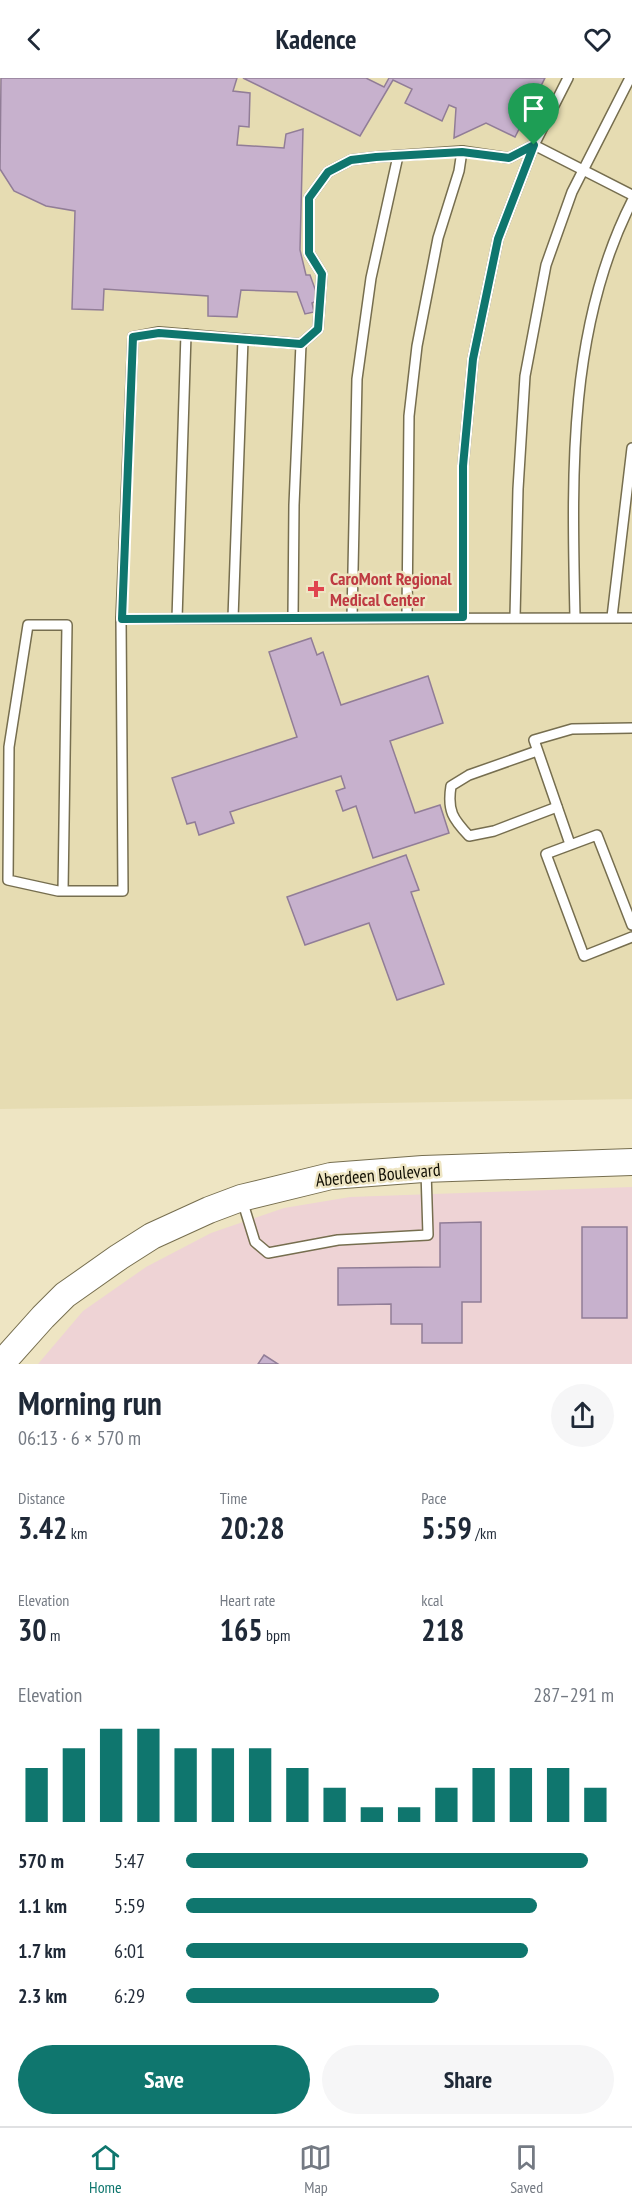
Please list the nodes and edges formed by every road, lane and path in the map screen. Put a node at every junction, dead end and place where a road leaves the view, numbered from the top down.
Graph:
1 (568, 78) edge
2 (630, 78) edge
3 (534, 145) junction
4 (462, 152) junction
5 (398, 156) junction
6 (583, 170) junction
7 (632, 195) edge
8 (632, 201) edge
9 (186, 334) junction
10 (243, 339) junction
11 (301, 344) junction
12 (632, 448) edge
13 (407, 617) junction
14 (463, 617) junction
15 (515, 617) junction
16 (575, 617) junction
17 (612, 617) junction
18 (234, 618) junction
19 (293, 618) junction
20 (352, 618) junction
21 (632, 618) edge
22 (122, 619) junction
23 (177, 619) junction
24 (632, 728) edge
25 (537, 751) junction
26 (557, 807) junction
27 (570, 844) junction
28 (63, 891) junction
29 (632, 925) edge
30 (632, 937) edge
31 (632, 1162) edge
32 (426, 1169) junction
33 (242, 1198) junction
34 (1, 1364) edge

1 - 3 lane
2 - 6 lane
3 - 4 lane
3 - 6 lane
3 - 14 lane
4 - 5 lane
4 - 13 lane
5 - 11 lane
5 - 20 lane
6 - 7 lane
6 - 15 lane
8 - 16 lane
9 - 10 lane
9 - 22 lane
9 - 23 lane
10 - 11 lane
10 - 18 lane
11 - 19 lane
12 - 17 lane
13 - 14 lane
13 - 20 lane
14 - 15 lane
15 - 16 lane
16 - 17 lane
17 - 21 lane
18 - 19 lane
18 - 23 lane
19 - 20 lane
22 - 23 lane
22 - 28 lane
24 - 25 lane
25 - 26 lane
25 - 26 lane
26 - 27 lane
27 - 29 lane
27 - 30 lane
28 - 28 lane
31 - 32 main road, Aberdeen Boulevard
32 - 33 main road, Aberdeen Boulevard
32 - 33 lane
33 - 34 main road, Aberdeen Boulevard

